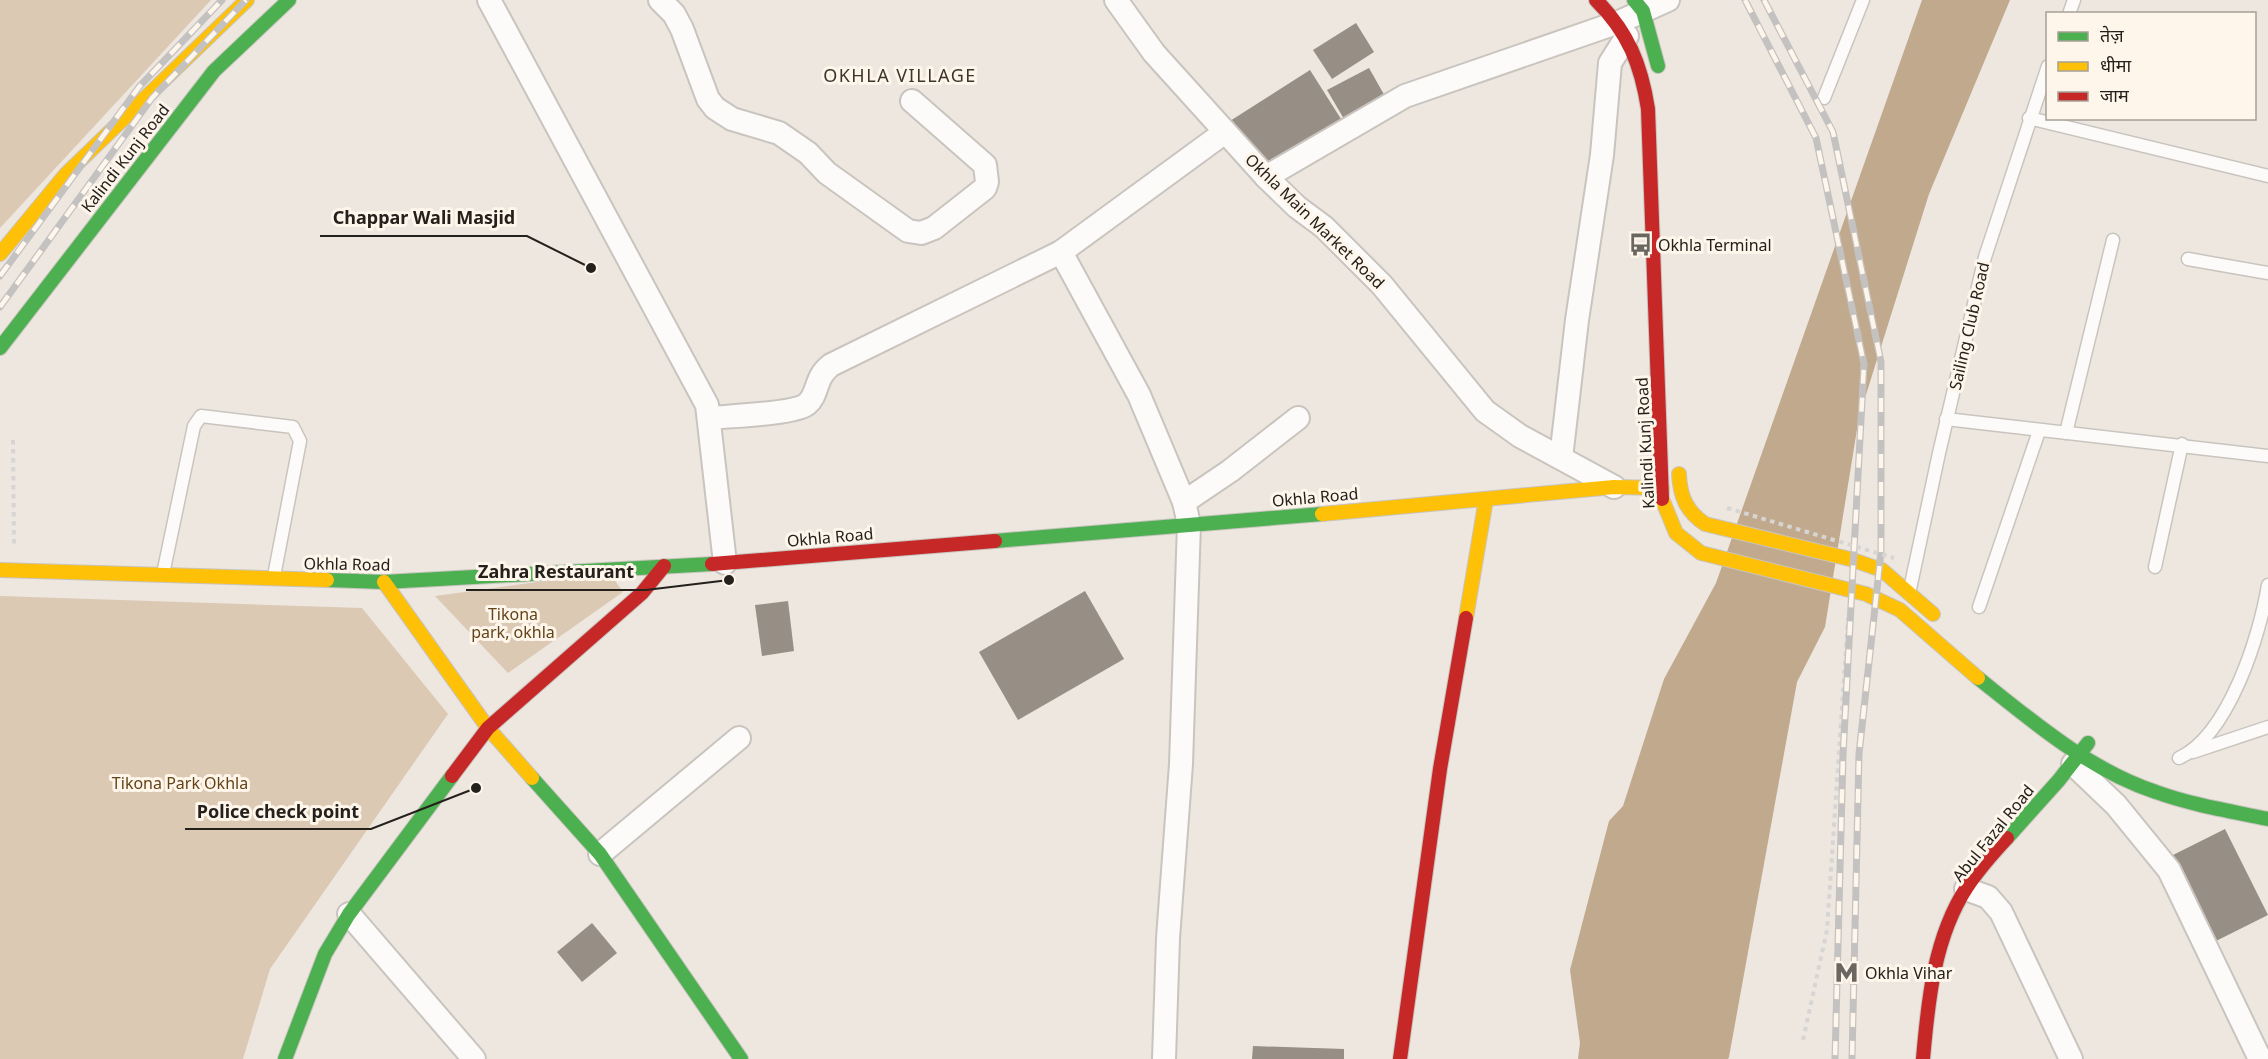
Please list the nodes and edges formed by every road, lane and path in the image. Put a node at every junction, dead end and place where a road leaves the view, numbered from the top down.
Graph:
1 (247, 0) edge
2 (289, 0) edge
3 (489, 0) edge
4 (660, 0) edge
5 (1116, 0) edge
6 (1596, 0) edge
7 (1668, 0) edge
8 (1863, 0) edge
9 (1638, 6) edge
10 (1623, 29) junction
11 (2046, 71) edge
12 (1660, 79) dead end
13 (1824, 98) dead end
14 (1662, 101) dead end
15 (912, 102) dead end
16 (2029, 118) junction
17 (1225, 132) junction
18 (1663, 136) dead end
19 (2268, 176) edge
20 (1266, 177) junction
21 (2113, 240) dead end
22 (1061, 252) junction
23 (0, 254) edge
24 (2188, 259) dead end
25 (2268, 273) edge
26 (0, 348) edge
27 (710, 418) junction
28 (1298, 418) dead end
29 (1946, 419) junction
30 (2038, 431) junction
31 (2066, 433) junction
32 (13, 440) dead end
33 (2182, 444) junction
34 (2268, 456) edge
35 (1561, 458) junction
36 (1678, 461) dead end
37 (1614, 487) junction
38 (1662, 488) junction
39 (1486, 500) junction
40 (1727, 508) dead end
41 (1186, 513) junction
42 (1894, 558) dead end
43 (725, 563) junction
44 (664, 566) junction
45 (2155, 567) dead end
46 (0, 570) edge
47 (14, 570) junction
48 (163, 575) junction
49 (274, 579) junction
50 (384, 582) junction
51 (2268, 585) edge
52 (1844, 589) junction
53 (1909, 592) junction
54 (1979, 607) dead end
55 (1944, 624) dead end
56 (1991, 664) dead end
57 (1982, 681) junction
58 (488, 728) junction
59 (2268, 728) edge
60 (739, 738) dead end
61 (2084, 749) junction
62 (2193, 752) junction
63 (2179, 758) dead end
64 (2268, 819) edge
65 (600, 854) junction
66 (1966, 889) junction
67 (349, 914) junction
68 (1803, 1040) dead end
69 (285, 1059) edge
70 (474, 1059) edge
71 (741, 1059) edge
72 (1164, 1059) edge
73 (1400, 1059) edge
74 (1923, 1059) edge
75 (2071, 1059) edge
76 (2260, 1059) edge

1 - 23 street, Kalindi Kunj Road
2 - 26 street, Kalindi Kunj Road
3 - 27 street
4 - 15 street
5 - 17 street, Okhla Main Market Road
6 - 10 street, Kalindi Kunj Road
7 - 9 street
8 - 13 lane
9 - 10 street
9 - 12 street
10 - 20 street
10 - 35 street
10 - 38 street, Kalindi Kunj Road
11 - 16 lane, Sailing Club Road
14 - 18 street
16 - 19 lane
16 - 29 lane, Sailing Club Road
17 - 20 street, Okhla Main Market Road
17 - 22 street
20 - 35 street, Okhla Main Market Road
21 - 31 lane
22 - 27 street
22 - 41 street
24 - 25 lane
27 - 43 street
28 - 41 street
29 - 30 lane
29 - 53 lane, Sailing Club Road
30 - 31 lane
30 - 54 lane
31 - 33 lane
32 - 47 path
33 - 34 lane
33 - 45 lane
35 - 37 street, Okhla Main Market Road
36 - 53 street, Kalindi Kunj Road
37 - 38 street, Okhla Road
37 - 39 street, Okhla Road
38 - 52 street, Kalindi Kunj Road
39 - 41 street, Okhla Road
39 - 73 street
40 - 42 path, bridge
41 - 43 street, Okhla Road
41 - 72 street
43 - 44 street, Okhla Road
44 - 50 street, Okhla Road
44 - 58 street
46 - 47 street, Okhla Road
47 - 48 street, Okhla Road
48 - 49 street, Okhla Road
48 - 49 lane
49 - 50 street, Okhla Road
50 - 58 street
51 - 62 lane
52 - 57 street, Kalindi Kunj Road
52 - 68 path
53 - 55 street, Kalindi Kunj Road
56 - 57 street
57 - 61 street, Kalindi Kunj Road
58 - 65 street
58 - 67 street
59 - 62 lane
60 - 65 street
61 - 64 street, Kalindi Kunj Road
61 - 66 street, Abul Fazal Road
61 - 76 street
62 - 63 lane
65 - 71 street
66 - 74 street, Abul Fazal Road
66 - 75 street
67 - 69 street
67 - 70 street

